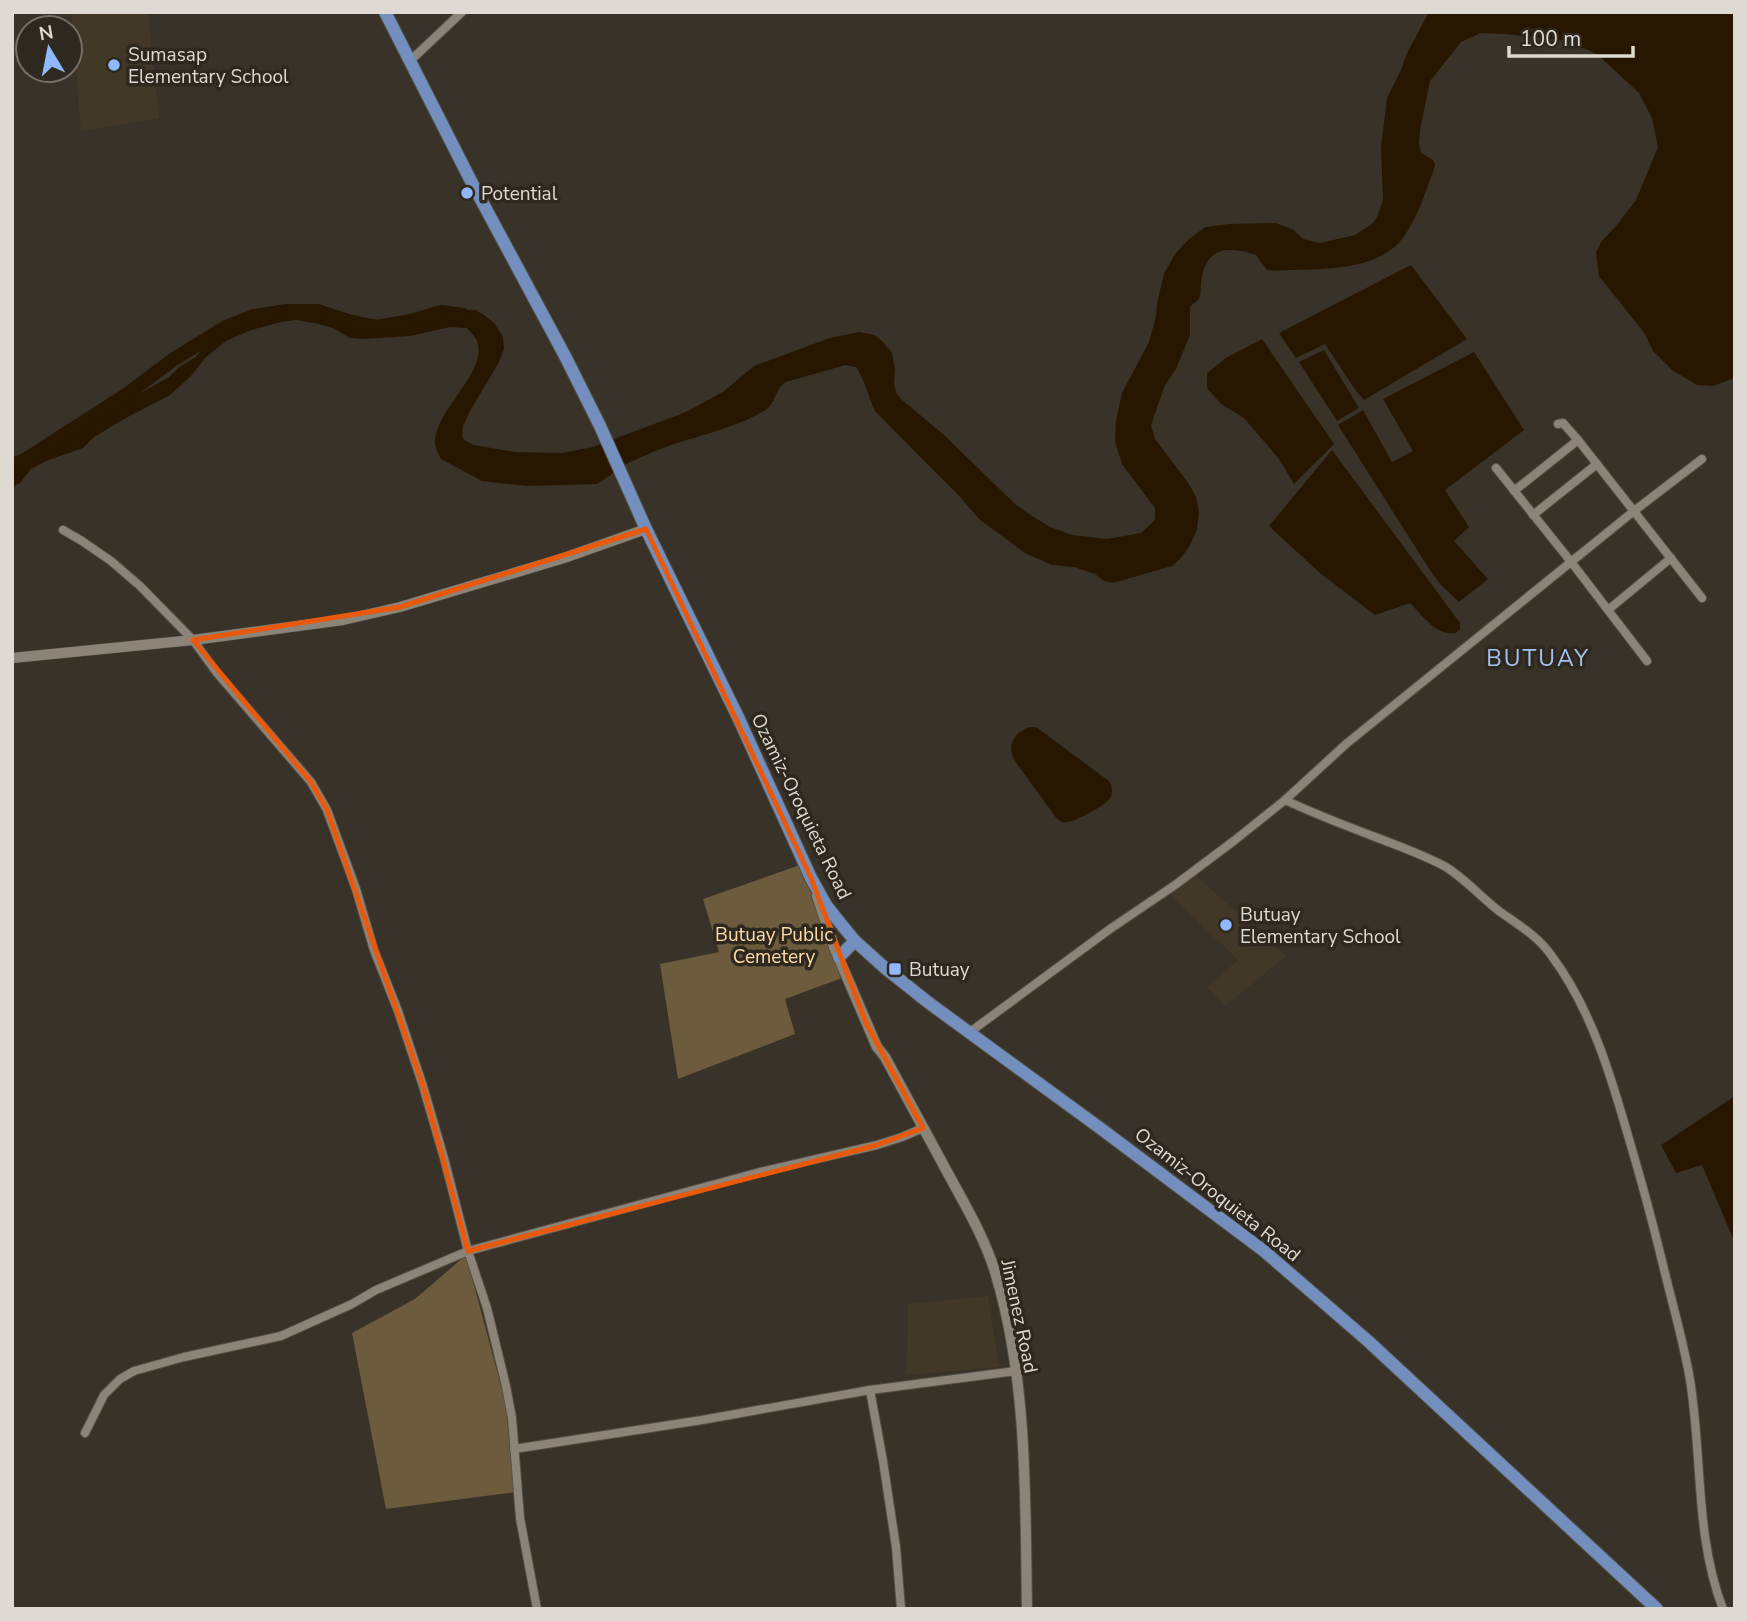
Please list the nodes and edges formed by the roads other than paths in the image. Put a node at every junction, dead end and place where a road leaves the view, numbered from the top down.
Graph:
1 (385, 12) edge
2 (462, 12) edge
3 (410, 61) junction
4 (1558, 424) dead end
5 (1578, 440) junction
6 (1702, 459) dead end
7 (1597, 464) junction
8 (1496, 468) dead end
9 (1514, 491) junction
10 (1634, 512) junction
11 (1533, 515) junction
12 (646, 529) junction
13 (63, 530) dead end
14 (1671, 558) junction
15 (1572, 563) junction
16 (1702, 598) dead end
17 (1608, 610) junction
18 (193, 640) junction
19 (12, 658) edge
20 (1647, 661) dead end
21 (1285, 800) junction
22 (811, 878) junction
23 (826, 905) junction
24 (855, 942) junction
25 (841, 955) junction
26 (970, 1032) junction
27 (923, 1128) junction
28 (468, 1251) junction
29 (1016, 1371) junction
30 (870, 1390) junction
31 (85, 1433) dead end
32 (514, 1449) junction
33 (537, 1609) edge
34 (901, 1609) edge
35 (1027, 1609) edge
36 (1657, 1609) edge
37 (1723, 1609) edge

1 - 3 highway, Ozamiz-Oroquieta Road
2 - 3 street
3 - 12 highway, Ozamiz-Oroquieta Road
4 - 5 street
5 - 7 street
5 - 9 street
6 - 10 street
7 - 10 street
7 - 11 street
8 - 9 street
9 - 11 street
10 - 14 street
10 - 15 street
11 - 15 street
12 - 18 street
12 - 22 highway, Ozamiz-Oroquieta Road
13 - 18 street
14 - 16 street
14 - 17 street
15 - 17 street
15 - 21 street
17 - 20 street
18 - 19 street
18 - 28 street
21 - 26 street
21 - 37 street
22 - 23 highway, Ozamiz-Oroquieta Road
22 - 25 main road, Jimenez Road
23 - 24 highway, Ozamiz-Oroquieta Road
23 - 25 main road, Jimenez Road
24 - 25 highway
24 - 26 highway, Ozamiz-Oroquieta Road
25 - 27 main road, Jimenez Road
26 - 36 highway, Ozamiz-Oroquieta Road
27 - 28 street
27 - 29 main road, Jimenez Road
28 - 31 street
28 - 32 street
29 - 30 street
29 - 35 main road, Jimenez Road
30 - 32 street
30 - 34 street
32 - 33 street

